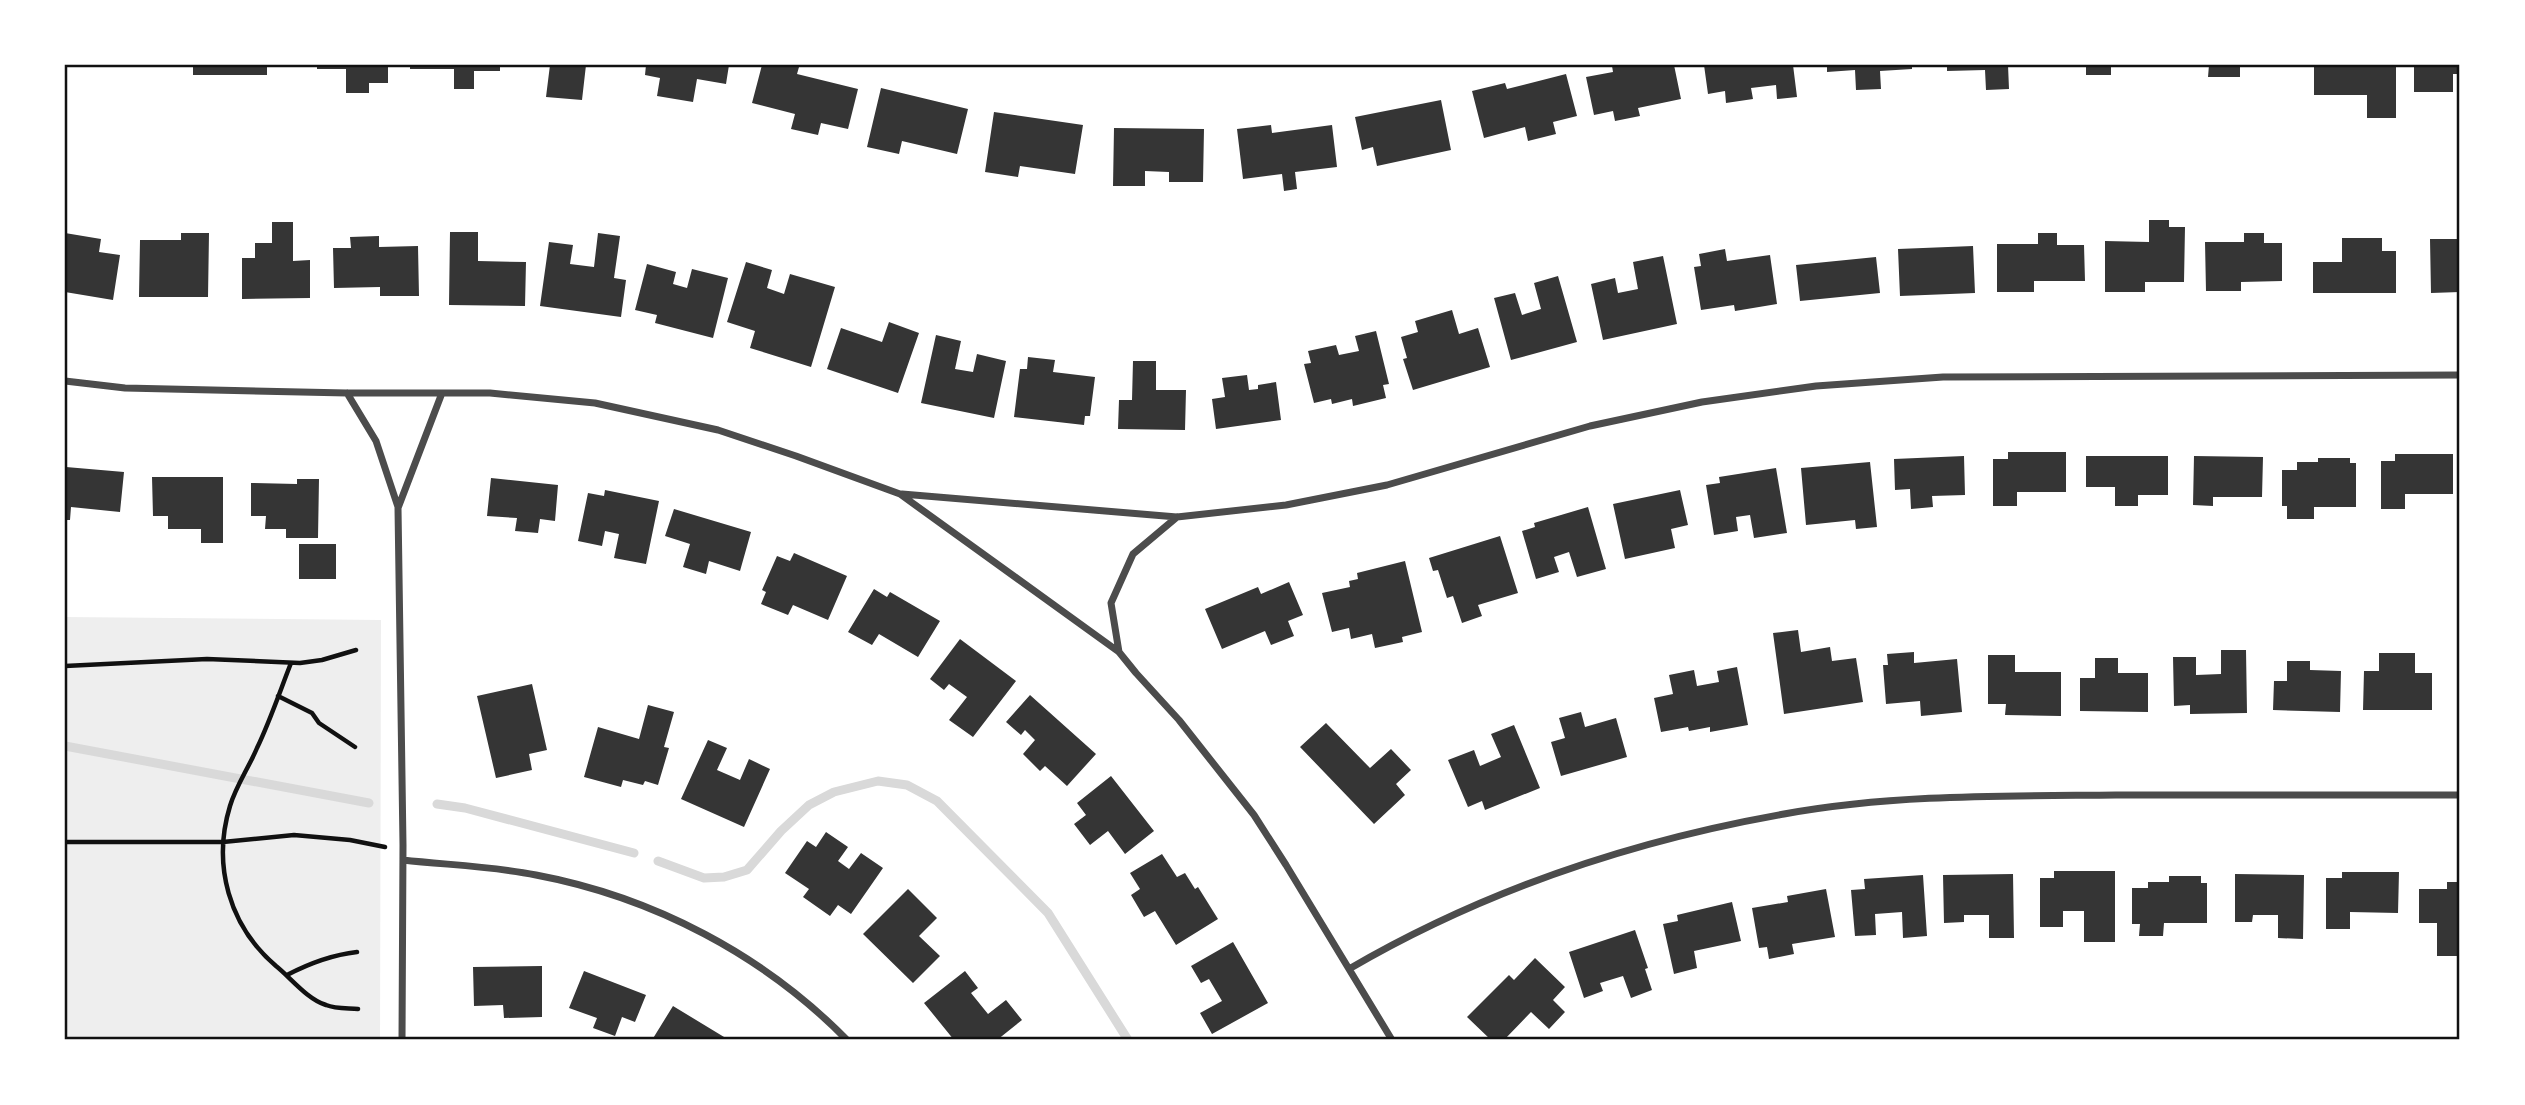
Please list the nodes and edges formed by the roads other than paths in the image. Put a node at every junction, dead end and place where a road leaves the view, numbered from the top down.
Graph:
1 (2460, 374) edge
2 (65, 381) edge
3 (442, 393) junction
4 (347, 394) junction
5 (900, 494) junction
6 (398, 508) junction
7 (1177, 517) junction
8 (1119, 652) junction
9 (2460, 795) edge
10 (403, 860) junction
11 (1349, 969) junction
12 (402, 1040) edge
13 (848, 1040) edge
14 (1392, 1040) edge

1 - 7 street
2 - 4 street
3 - 4 street
3 - 5 street
3 - 6 street
4 - 6 street
5 - 7 street
5 - 8 street
6 - 10 street
7 - 8 street
8 - 11 street
9 - 11 street
10 - 12 street
10 - 13 street
11 - 14 street

